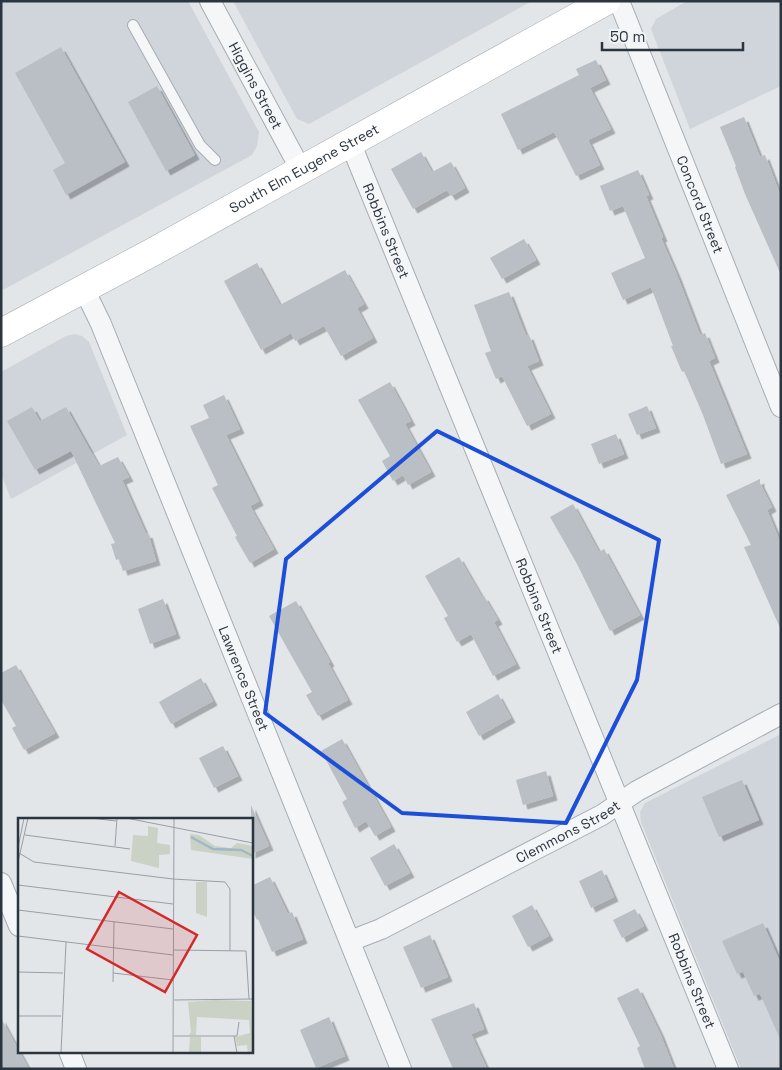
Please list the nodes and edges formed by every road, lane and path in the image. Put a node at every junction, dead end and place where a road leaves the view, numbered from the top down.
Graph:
1 (210, 1) edge
2 (606, 1) edge
3 (619, 1) edge
4 (133, 25) dead end
5 (350, 142) junction
6 (215, 160) dead end
7 (301, 170) junction
8 (84, 289) junction
9 (1, 333) edge
10 (781, 407) edge
11 (781, 714) edge
12 (620, 802) junction
13 (1, 883) edge
14 (18, 924) edge
15 (350, 941) junction
16 (69, 1052) edge
17 (76, 1069) edge
18 (401, 1069) edge
19 (728, 1069) edge

1 - 7 street, Higgins Street
2 - 5 main road, South Elm Eugene Street
3 - 10 street, Concord Street
4 - 6 lane
5 - 7 main road, South Elm Eugene Street
5 - 12 street, Robbins Street
7 - 8 main road, South Elm Eugene Street
8 - 9 main road, South Elm Eugene Street
8 - 15 street, Lawrence Street
11 - 12 street, Clemmons Street
12 - 15 street, Clemmons Street
12 - 19 street, Robbins Street
13 - 14 street
15 - 18 street, Lawrence Street
16 - 17 street

